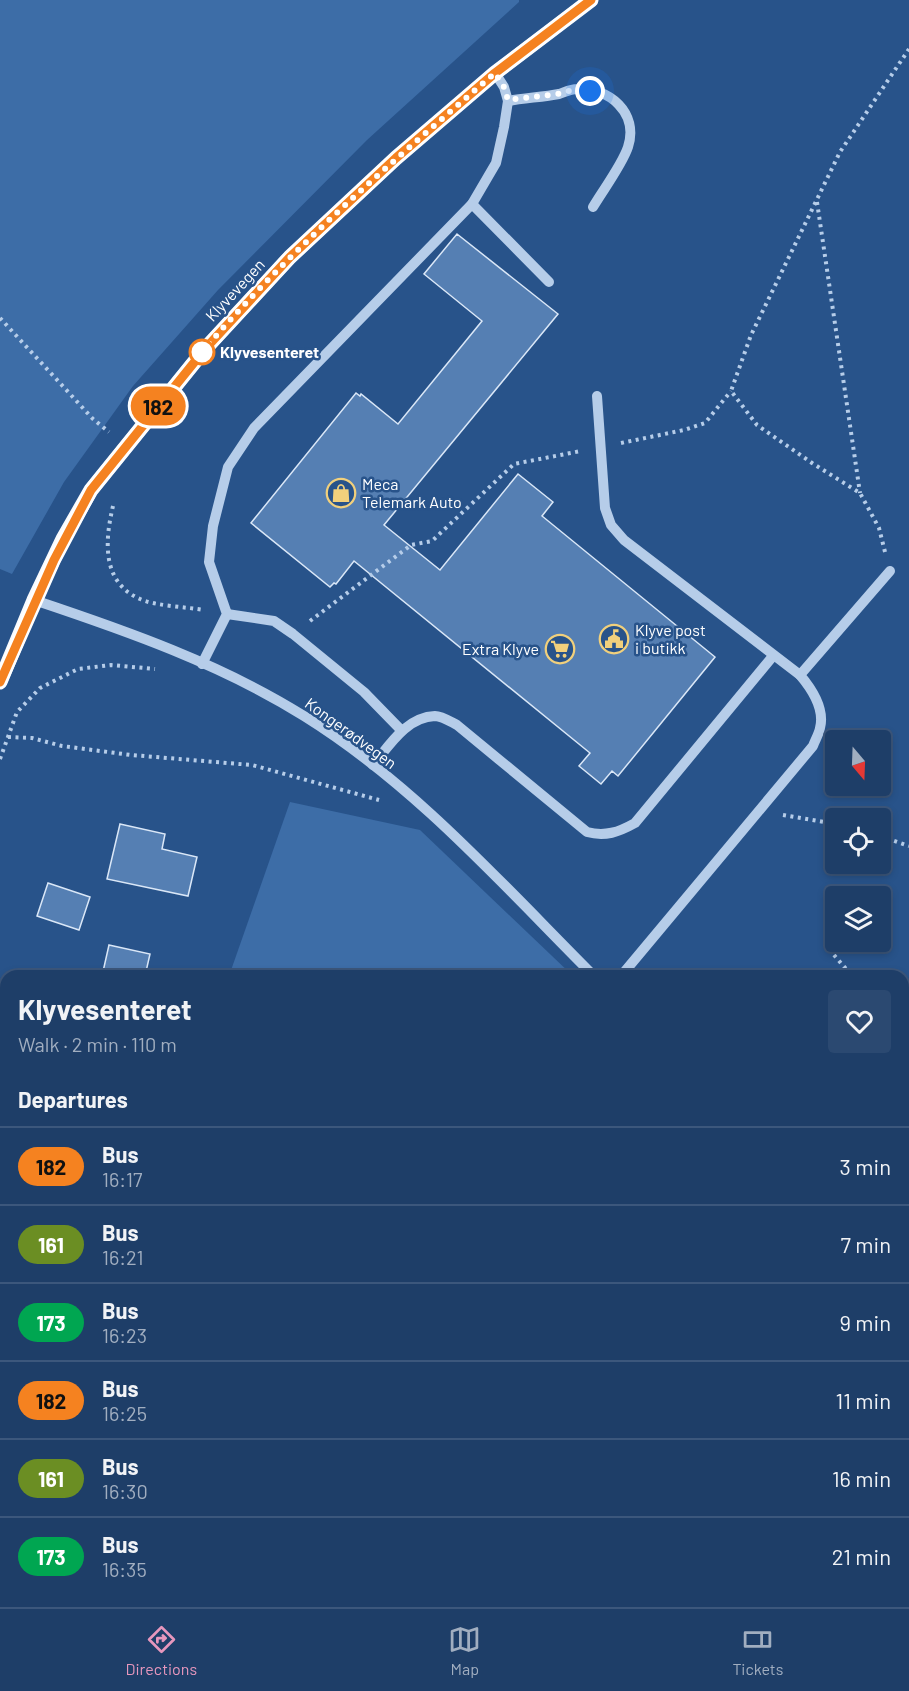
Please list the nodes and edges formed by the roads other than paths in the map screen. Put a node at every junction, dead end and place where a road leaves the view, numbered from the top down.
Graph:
1 (591, 0) edge
2 (495, 73) junction
3 (508, 100) junction
4 (472, 204) junction
5 (593, 207) dead end
6 (549, 282) dead end
7 (597, 396) dead end
8 (890, 572) road end
9 (34, 600) junction
10 (227, 614) junction
11 (773, 656) junction
12 (202, 664) junction
13 (800, 675) junction
14 (0, 682) edge
15 (401, 730) junction
16 (373, 765) junction
17 (588, 970) edge
18 (626, 970) edge

1 - 2 main road, Klyvevegen
2 - 3 street
2 - 9 main road, Klyvevegen
3 - 4 street
3 - 5 street
4 - 6 street
4 - 10 street
7 - 11 street
8 - 13 street
9 - 12 street, Kongerødvegen
9 - 14 main road, Klyvevegen
10 - 12 street
10 - 15 street
11 - 13 street
11 - 15 street
12 - 16 street, Kongerødvegen
13 - 18 street
15 - 16 street
16 - 17 street, Kongerødvegen

